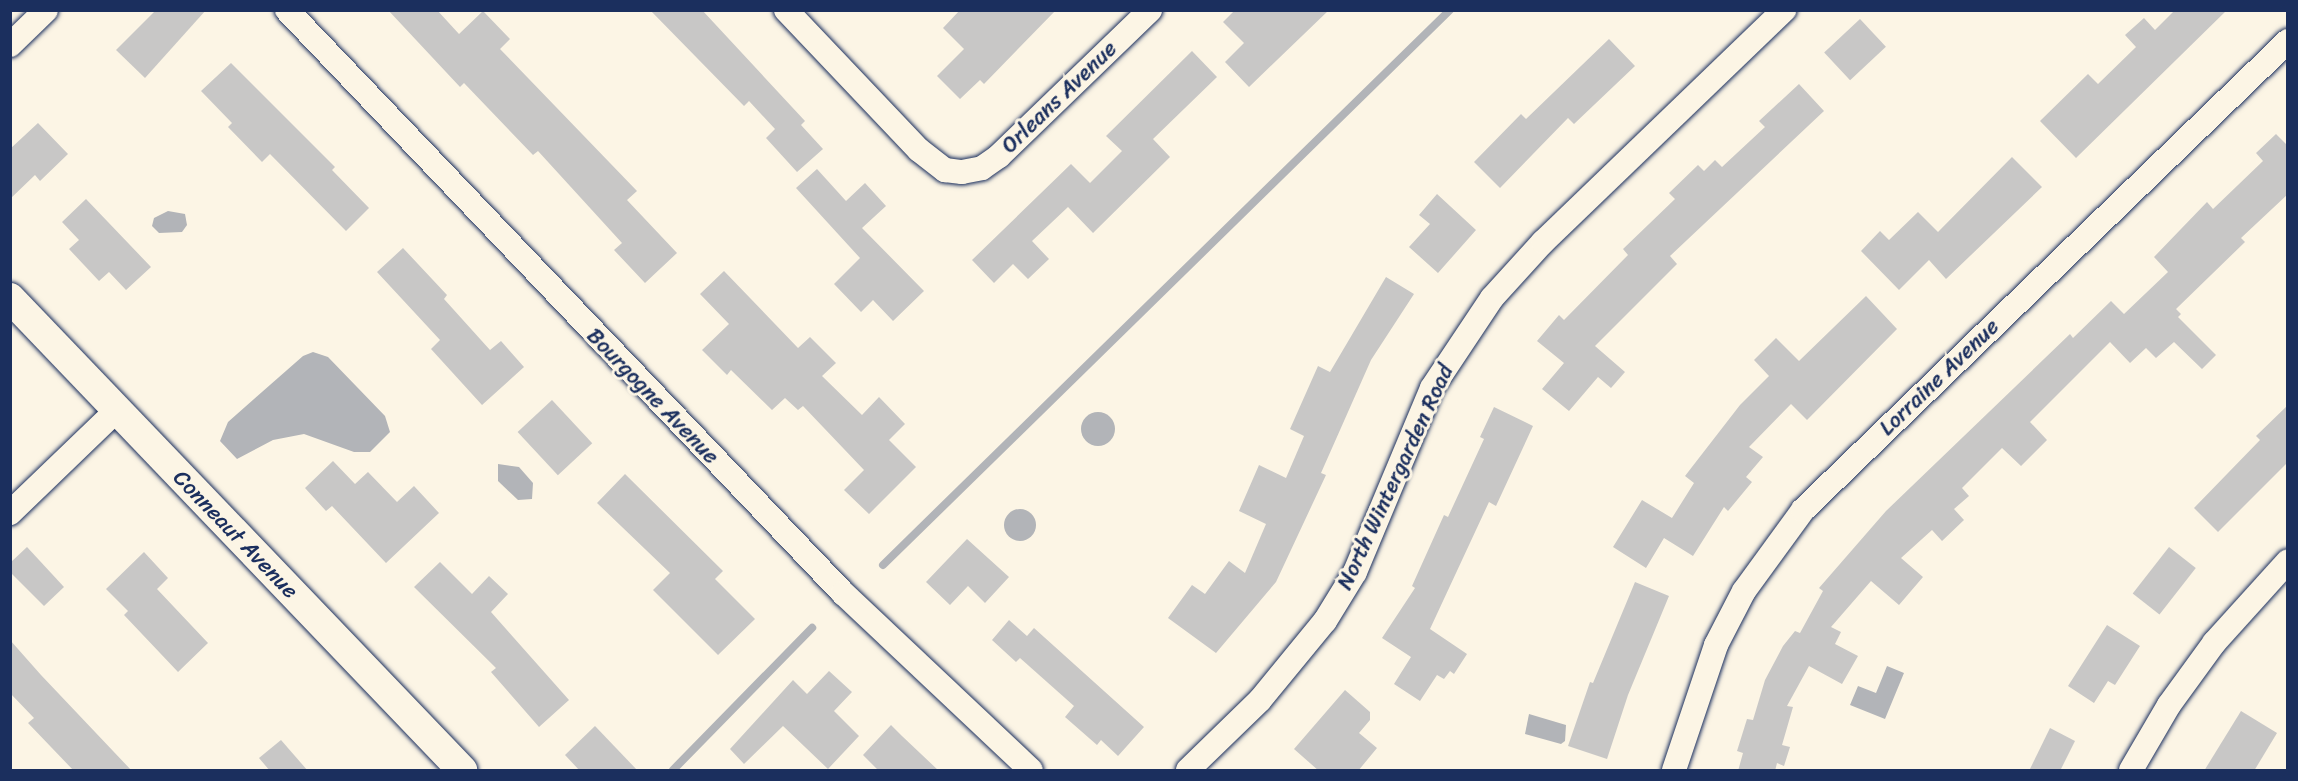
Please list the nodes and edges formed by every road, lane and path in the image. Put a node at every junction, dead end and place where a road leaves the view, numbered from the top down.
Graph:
1 (46, 10) edge
2 (287, 10) edge
3 (786, 10) edge
4 (1150, 10) edge
5 (1784, 10) edge
6 (2288, 41) edge
7 (10, 45) edge
8 (10, 298) edge
9 (117, 410) junction
10 (10, 513) edge
11 (2288, 561) edge
12 (462, 771) edge
13 (1031, 771) edge
14 (1188, 771) edge
15 (1674, 771) edge
16 (2131, 771) edge

1 - 7 street
2 - 13 street, Bourgogne Avenue
3 - 4 street, Orleans Avenue
5 - 14 street, North Wintergarden Road
6 - 15 street, Lorraine Avenue
8 - 9 street, Conneaut Avenue
9 - 10 street
9 - 12 street, Conneaut Avenue
11 - 16 street

